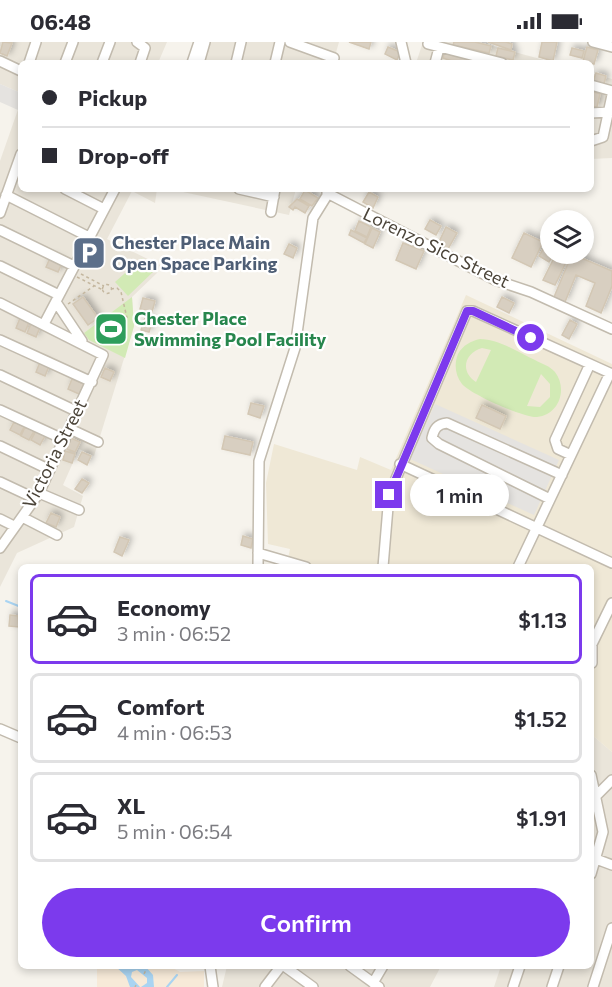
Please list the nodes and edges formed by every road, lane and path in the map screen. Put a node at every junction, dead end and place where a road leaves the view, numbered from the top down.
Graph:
1 (36, 42) edge
2 (73, 42) edge
3 (110, 42) edge
4 (137, 42) edge
5 (199, 42) edge
6 (205, 42) edge
7 (241, 42) edge
8 (280, 42) edge
9 (290, 42) edge
10 (401, 42) edge
11 (593, 42) edge
12 (428, 44) dead end
13 (612, 47) edge
14 (439, 48) junction
15 (315, 51) junction
16 (334, 58) dead end
17 (30, 60) edge
18 (66, 60) edge
19 (103, 60) edge
20 (141, 60) edge
21 (193, 60) edge
22 (199, 60) edge
23 (237, 60) edge
24 (276, 60) edge
25 (313, 60) edge
26 (405, 60) edge
27 (436, 60) edge
28 (489, 60) edge
29 (0, 62) edge
30 (18, 70) edge
31 (594, 86) edge
32 (612, 91) edge
33 (612, 95) edge
34 (609, 112) junction
35 (594, 113) edge
36 (594, 140) edge
37 (18, 168) edge
38 (71, 192) edge
39 (113, 192) edge
40 (328, 192) edge
41 (331, 192) edge
42 (275, 193) edge
43 (6, 195) junction
44 (104, 209) junction
45 (271, 212) dead end
46 (0, 213) edge
47 (0, 230) edge
48 (89, 237) junction
49 (0, 266) edge
50 (74, 271) junction
51 (94, 286) junction
52 (104, 286) junction
53 (111, 289) junction
54 (103, 290) junction
55 (72, 292) dead end
56 (57, 298) junction
57 (76, 298) junction
58 (0, 303) edge
59 (65, 306) dead end
60 (127, 318) dead end
61 (44, 324) junction
62 (612, 329) edge
63 (0, 340) edge
64 (83, 343) junction
65 (590, 364) junction
66 (611, 373) edge
67 (0, 375) edge
68 (92, 382) junction
69 (0, 410) edge
70 (78, 412) junction
71 (70, 429) junction
72 (64, 440) junction
73 (98, 442) dead end
74 (0, 446) edge
75 (571, 455) junction
76 (400, 464) junction
77 (50, 470) junction
78 (562, 475) junction
79 (0, 482) edge
80 (36, 496) junction
81 (550, 500) junction
82 (79, 510) dead end
83 (22, 517) junction
84 (0, 519) edge
85 (14, 526) junction
86 (536, 528) junction
87 (57, 535) dead end
88 (0, 548) edge
89 (258, 553) junction
90 (612, 563) edge
91 (258, 564) edge
92 (296, 564) edge
93 (383, 564) edge
94 (519, 564) edge
95 (612, 603) edge
96 (594, 640) edge
97 (0, 729) edge
98 (18, 737) edge
99 (612, 780) edge
100 (594, 798) edge
101 (596, 859) junction
102 (594, 865) edge
103 (612, 865) edge
104 (612, 928) edge
105 (146, 969) edge
106 (210, 969) edge
107 (280, 969) edge
108 (286, 969) edge
109 (354, 969) edge
110 (381, 969) edge
111 (519, 969) edge
112 (558, 969) edge
113 (144, 974) dead end
114 (376, 985) edge
115 (213, 987) edge
116 (265, 987) edge
117 (313, 987) edge
118 (513, 987) edge
119 (552, 987) edge
120 (593, 987) edge

1 - 17 street
2 - 18 street
3 - 19 street
4 - 20 street
5 - 21 street
6 - 22 street
7 - 23 street
8 - 24 street
9 - 15 street
10 - 26 street
11 - 13 street
12 - 14 street
14 - 27 street
14 - 28 street
15 - 16 street
15 - 25 street
29 - 30 street
31 - 32 street
33 - 34 street
34 - 35 street
34 - 36 street
37 - 43 street
38 - 44 street
39 - 44 street
40 - 89 street
41 - 62 street, Lorenzo Sico Street
42 - 45 street
43 - 46 street
43 - 48 street
44 - 48 street
47 - 50 street
48 - 50 street
49 - 56 street
50 - 51 path
50 - 52 path
50 - 56 street
51 - 54 path
51 - 57 path
52 - 53 path
52 - 54 path
53 - 54 path
53 - 60 path
55 - 57 path
56 - 61 street
56 - 64 street
57 - 59 path
58 - 61 street
61 - 64 street
63 - 68 street
64 - 68 street, Victoria Street
65 - 66 street
65 - 75 street
65 - 76 street
66 - 75 street
67 - 70 street
68 - 70 street, Victoria Street
69 - 72 street
70 - 71 street, Victoria Street
71 - 72 street, Victoria Street
71 - 73 street
72 - 77 street, Victoria Street
74 - 77 street
75 - 78 street
76 - 86 street
76 - 93 street
77 - 80 street, Victoria Street
78 - 81 street
78 - 81 street
79 - 80 street
80 - 82 street
80 - 83 street, Victoria Street
81 - 86 street
83 - 85 street, Victoria Street
83 - 87 street
84 - 85 street
85 - 88 street, Victoria Street
86 - 90 street
86 - 94 street
89 - 91 street
89 - 92 street
95 - 96 street
97 - 98 street
99 - 100 street
100 - 101 street
101 - 102 street
101 - 103 street
104 - 120 street
105 - 113 path
106 - 115 street
107 - 116 street
108 - 117 street
109 - 114 street
110 - 114 street
111 - 118 street
112 - 119 street

